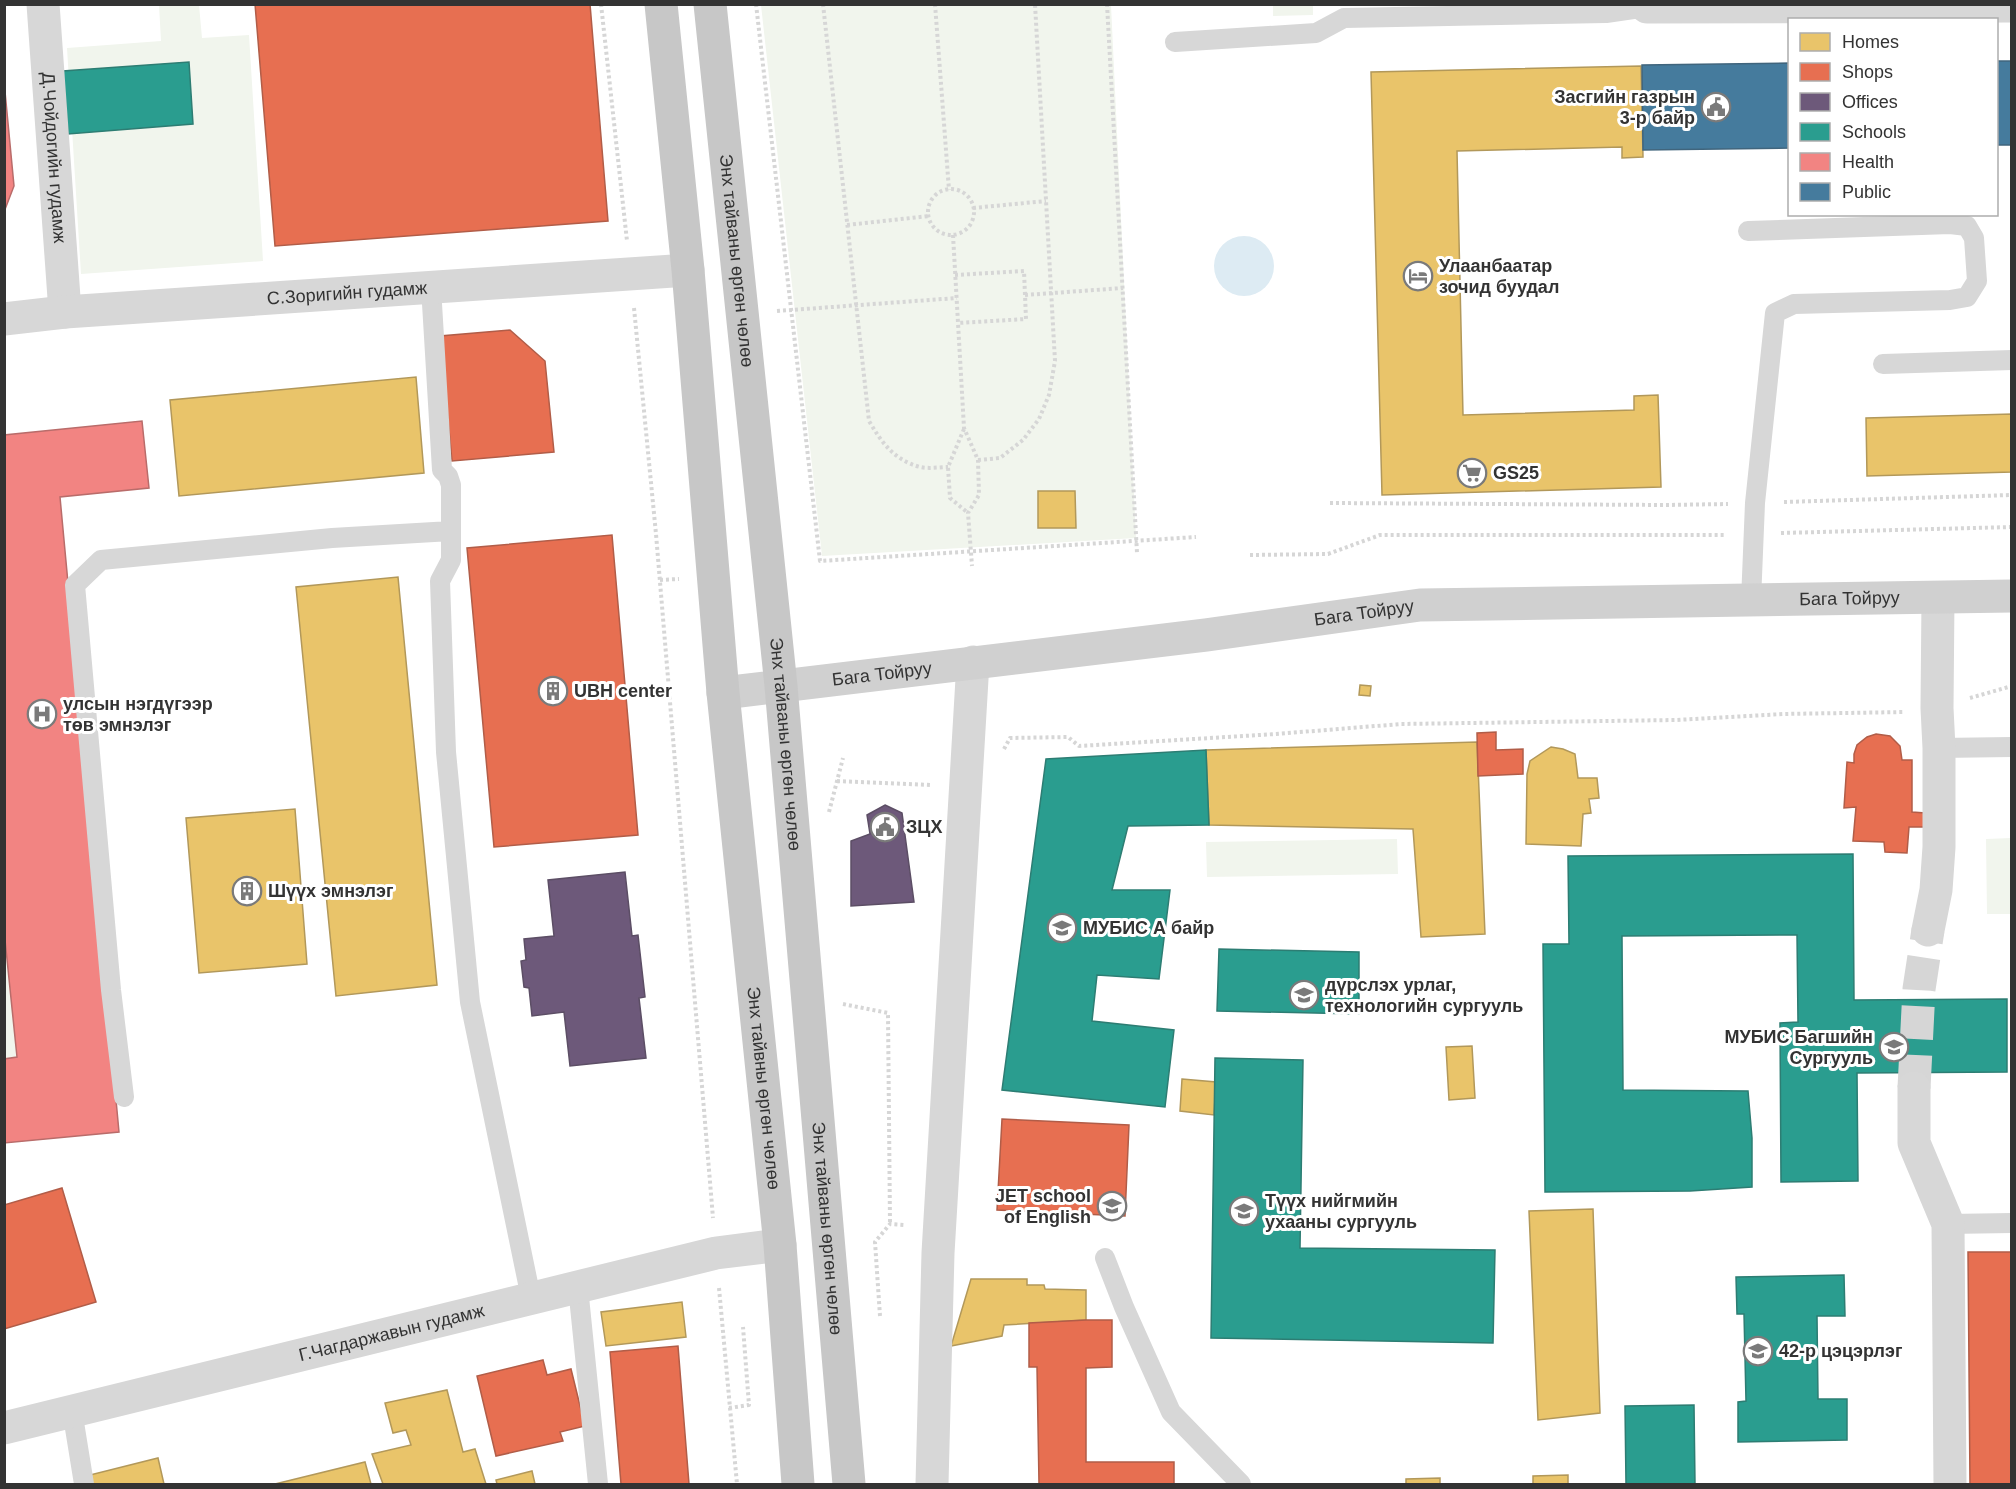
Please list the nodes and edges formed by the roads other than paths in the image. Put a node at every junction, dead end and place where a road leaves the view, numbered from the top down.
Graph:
1 (43, 4) edge
2 (661, 4) edge
3 (710, 4) edge
4 (1645, 6) edge
5 (2012, 6) edge
6 (1175, 42) dead end
7 (1748, 231) dead end
8 (688, 270) junction
9 (431, 287) junction
10 (65, 312) junction
11 (4, 319) edge
12 (2012, 360) edge
13 (1883, 364) dead end
14 (451, 531) junction
15 (2012, 596) edge
16 (1938, 597) junction
17 (1751, 601) junction
18 (973, 662) junction
19 (781, 686) junction
20 (723, 693) junction
21 (2012, 747) edge
22 (1939, 748) junction
23 (1928, 930) tunnel mouth
24 (1914, 1088) tunnel mouth
25 (124, 1097) dead end
26 (2012, 1223) edge
27 (1948, 1224) junction
28 (780, 1245) junction
29 (1105, 1258) dead end
30 (578, 1287) junction
31 (531, 1298) junction
32 (72, 1410) junction
33 (4, 1428) edge
34 (84, 1485) edge
35 (598, 1485) edge
36 (798, 1485) edge
37 (849, 1485) edge
38 (932, 1485) edge
39 (1241, 1485) edge
40 (1950, 1485) edge

1 - 10 street, Д.Чойдогийн гудамж
2 - 8 highway
3 - 19 highway, Энх тайваны өргөн чөлөө
4 - 5 street
4 - 6 lane
7 - 17 lane
8 - 9 street, С.Зоригийн гудамж
8 - 20 highway
9 - 10 street, С.Зоригийн гудамж
9 - 14 lane
10 - 11 street, С.Зоригийн гудамж
12 - 13 lane
14 - 25 lane
14 - 31 lane
15 - 16 main road, Бага Тойруу
16 - 17 main road, Бага Тойруу
16 - 22 street
17 - 18 main road, Бага Тойруу
18 - 19 main road, Бага Тойруу
18 - 38 street
19 - 20 main road, Бага Тойруу
19 - 37 highway, Энх тайваны өргөн чөлөө
20 - 28 highway, Энх тайвны өргөн чөлөө
21 - 22 lane
22 - 23 street
24 - 27 street
26 - 27 lane
27 - 40 street
28 - 30 street, Г.Чагдаржавын гудамж
28 - 36 highway, Энх тайвны өргөн чөлөө
29 - 39 lane
30 - 31 street, Г.Чагдаржавын гудамж
30 - 35 lane
31 - 32 street, Г.Чагдаржавын гудамж
32 - 33 street, Г.Чагдаржавын гудамж
32 - 34 lane

